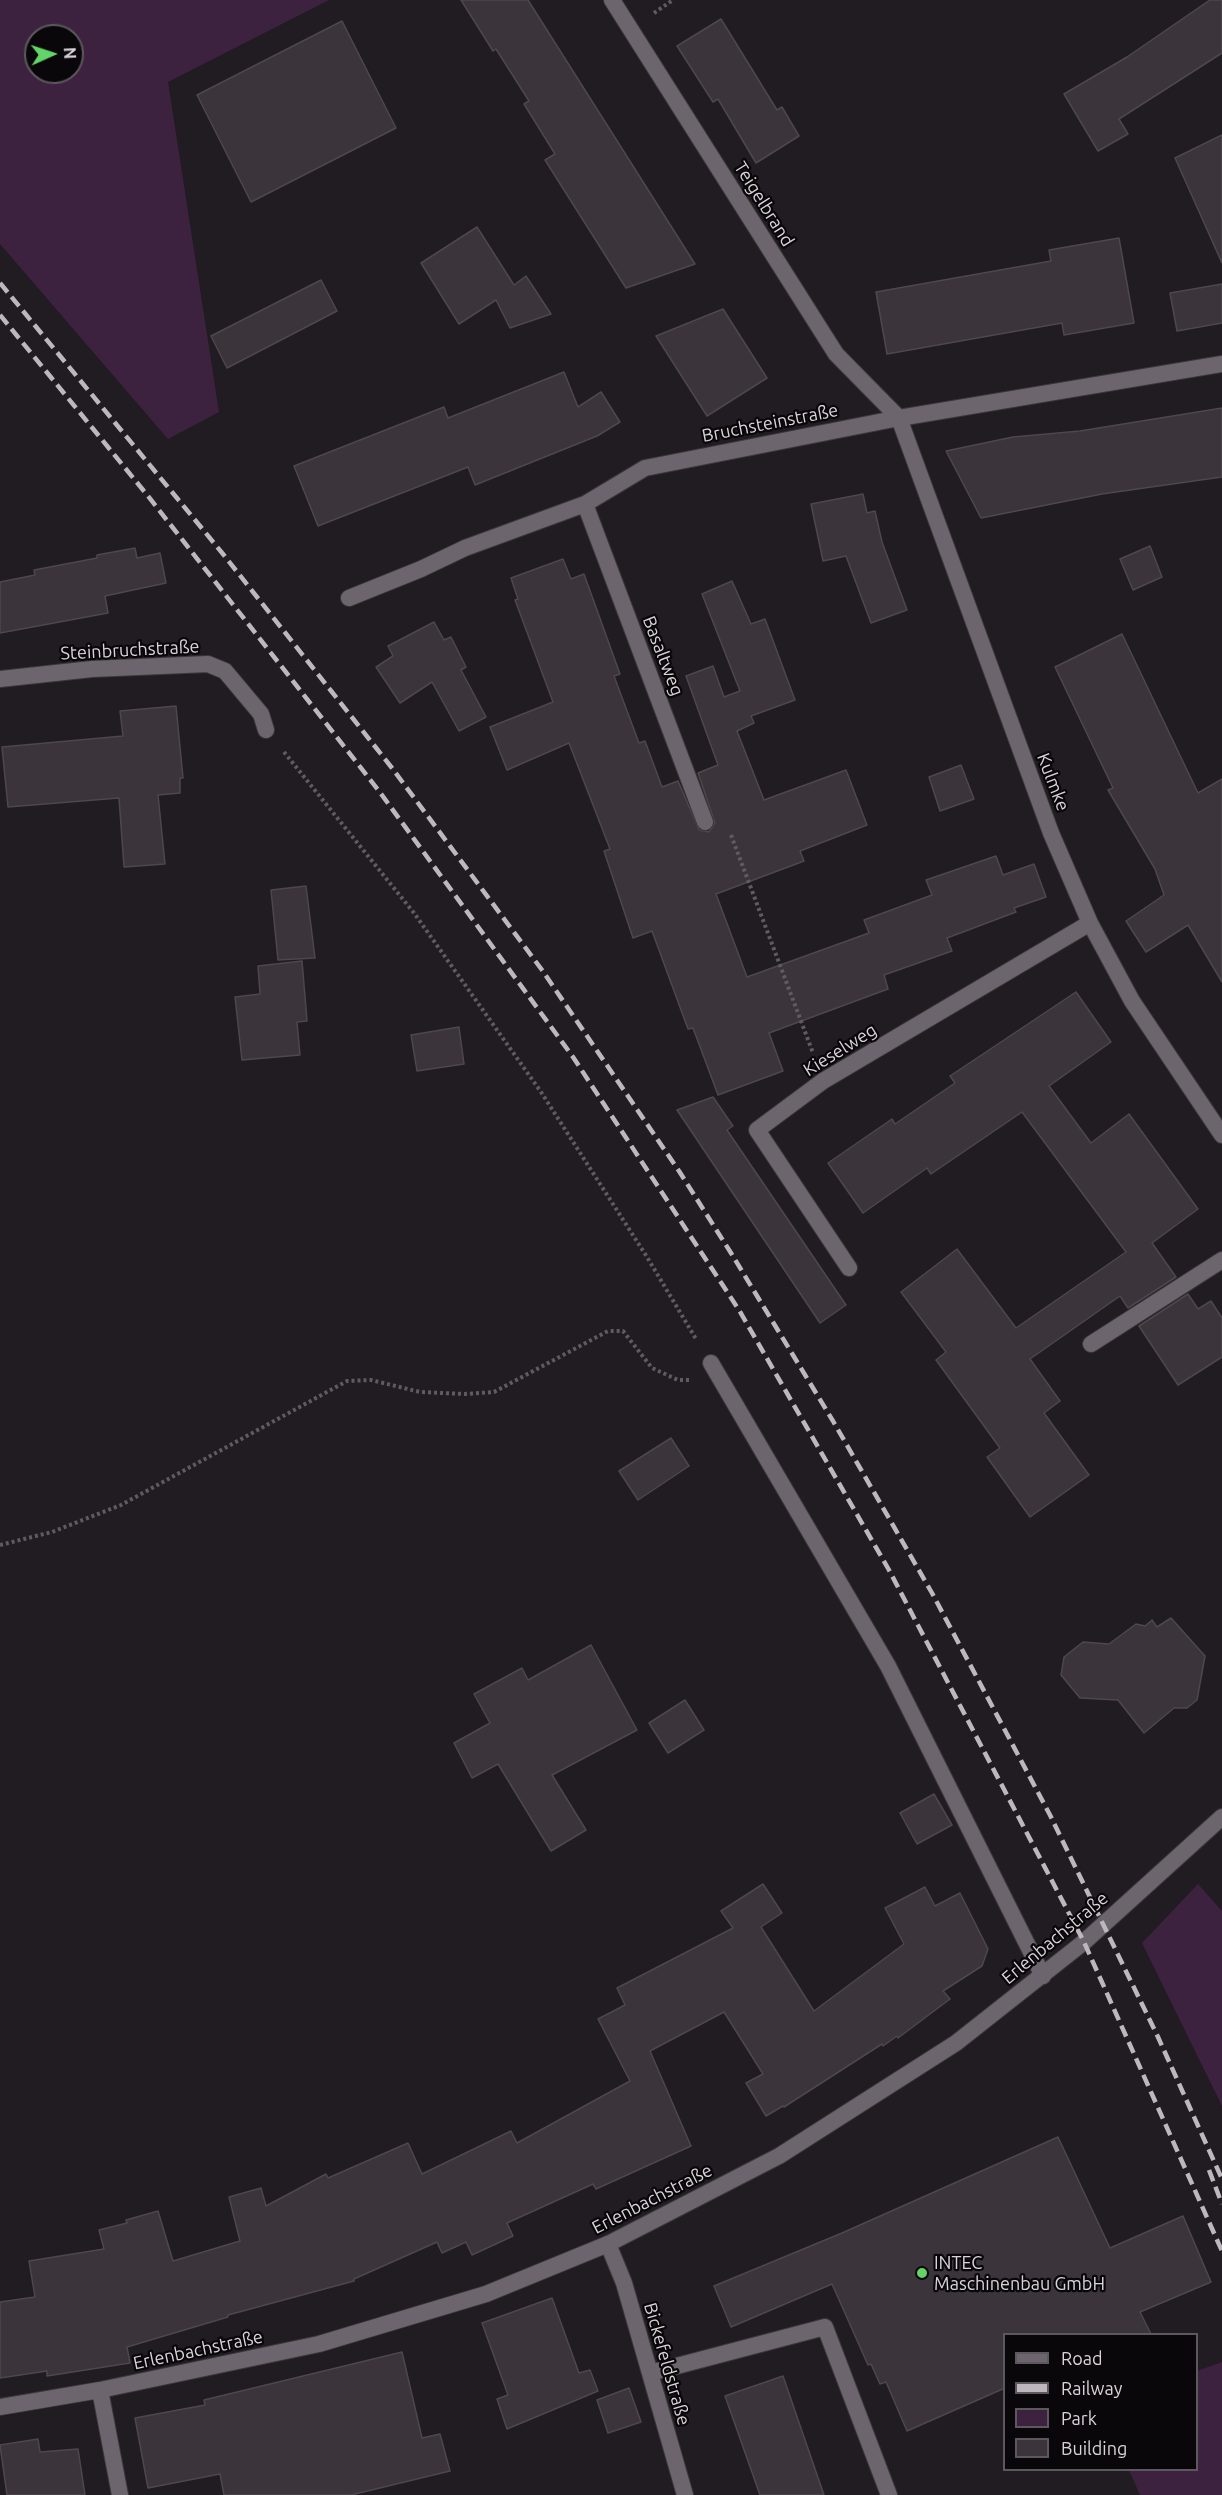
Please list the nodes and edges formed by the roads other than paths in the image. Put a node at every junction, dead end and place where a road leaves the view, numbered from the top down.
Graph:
1 (612, 0) edge
2 (1222, 364) edge
3 (899, 418) junction
4 (585, 504) junction
5 (349, 598) dead end
6 (0, 679) edge
7 (266, 730) road end
8 (705, 822) road end
9 (1090, 924) junction
10 (1222, 1135) edge
11 (1222, 1260) edge
12 (849, 1268) dead end
13 (1091, 1344) dead end
14 (711, 1363) road end
15 (1222, 1817) edge
16 (1042, 1976) junction
17 (608, 2244) junction
18 (650, 2373) junction
19 (100, 2390) junction
20 (0, 2407) edge
21 (120, 2495) edge
22 (685, 2495) edge
23 (889, 2495) edge

1 - 3 street, Teigelbrand
2 - 3 street, Bruchsteinstraße
3 - 4 street, Bruchsteinstraße
3 - 9 street, Kulmke
4 - 5 street, Bruchsteinstraße
4 - 8 street, Basaltweg
6 - 7 street, Steinbruchstraße
9 - 10 street, Kulmke
9 - 12 street, Kieselweg
11 - 13 street
14 - 16 street
15 - 16 street, Erlenbachstraße
16 - 17 street, Erlenbachstraße
17 - 18 street, Bickefeldstraße
17 - 19 street, Erlenbachstraße
18 - 22 street, Bickefeldstraße
18 - 23 street
19 - 20 street, Erlenbachstraße
19 - 21 street

